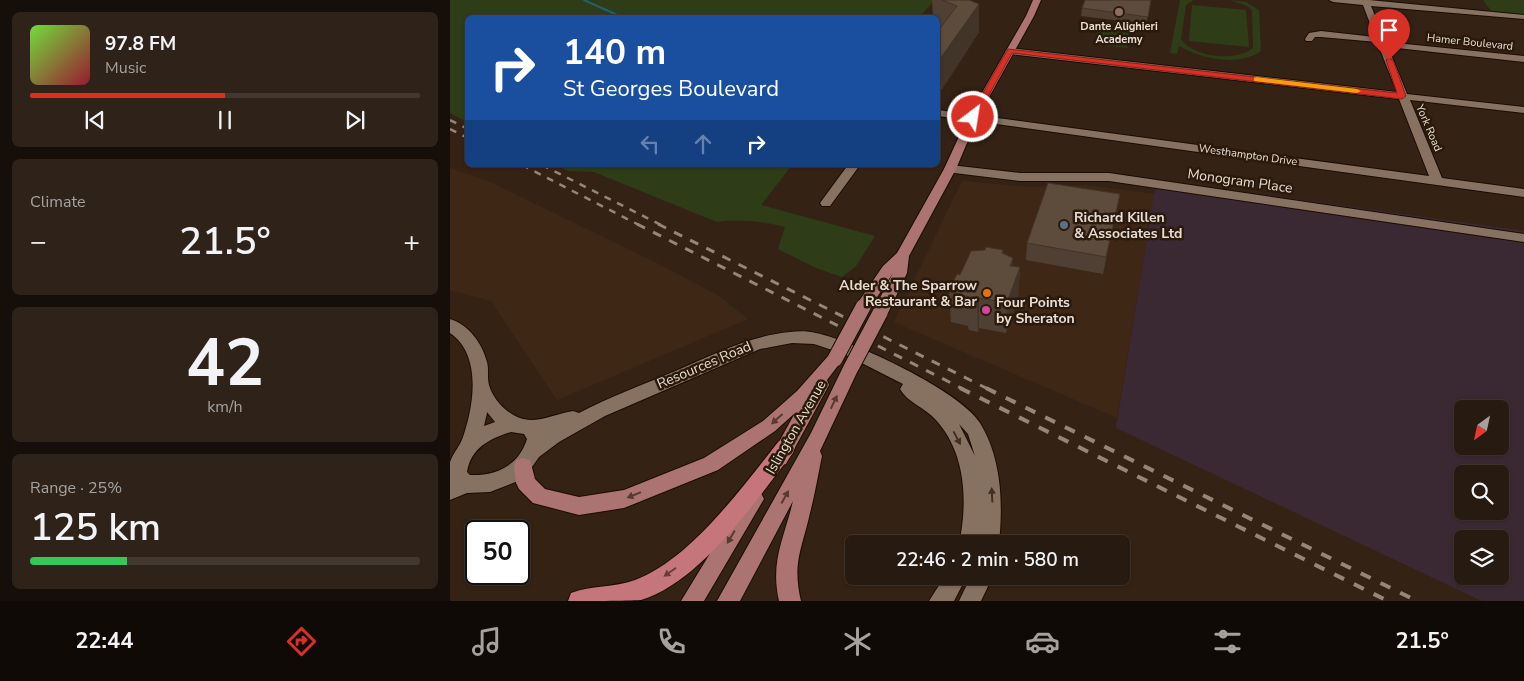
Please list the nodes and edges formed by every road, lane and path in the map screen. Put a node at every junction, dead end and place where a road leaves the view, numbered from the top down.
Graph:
1 (1037, 0) edge
2 (1333, 0) edge
3 (1365, 2) edge
4 (1524, 17) edge
5 (1309, 39) dead end
6 (1383, 42) junction
7 (1010, 51) junction
8 (1524, 59) edge
9 (1402, 96) junction
10 (1524, 110) edge
11 (940, 113) edge
12 (973, 117) junction
13 (853, 167) edge
14 (950, 169) junction
15 (1438, 181) junction
16 (1524, 193) edge
17 (826, 203) dead end
18 (1524, 238) edge
19 (902, 256) junction
20 (450, 326) edge
21 (870, 359) junction
22 (843, 363) junction
23 (482, 388) junction
24 (599, 411) junction
25 (511, 424) junction
26 (529, 428) junction
27 (817, 439) junction
28 (470, 444) junction
29 (786, 447) junction
30 (528, 459) junction
31 (454, 464) edge
32 (458, 488) edge
33 (971, 535) edge
34 (990, 535) edge
35 (952, 585) edge
36 (978, 585) edge
37 (578, 601) edge
38 (692, 601) edge
39 (728, 601) edge
40 (790, 601) edge
41 (940, 601) edge
42 (970, 601) edge

1 - 7 main road, Islington Avenue
2 - 3 street
3 - 4 street
3 - 6 street, York Road
5 - 6 street, Hamer Boulevard
6 - 8 street, Hamer Boulevard
6 - 9 street, York Road
7 - 9 street
7 - 12 main road, Islington Avenue
9 - 10 street
9 - 15 street, York Road
11 - 12 street, Westhampton Drive
12 - 14 main road, Islington Avenue
12 - 15 street, Westhampton Drive
13 - 17 street
14 - 18 street, Monogram Place
14 - 19 main road, Islington Avenue
15 - 16 street, Westhampton Drive
19 - 22 main road, Islington Avenue, bridge
19 - 22 main road, Islington Avenue, bridge
20 - 23 street
21 - 24 street, Resources Road
21 -> 33 street, Resources Road
34 -> 21 street, Resources Road
27 -> 22 main road, Islington Avenue
22 - 29 main road, Islington Avenue
22 -> 30 main road
23 - 25 street
23 - 28 street
24 - 26 street, Resources Road
24 - 30 street, Resources Road
25 - 26 street
25 - 28 street
26 - 30 street
39 -> 27 main road, Islington Avenue
27 - 40 main road
28 - 31 street
29 -> 37 highway
29 -> 38 main road, Islington Avenue
30 - 32 street, Resources Road
31 - 32 street
35 - 41 street
36 - 42 street

